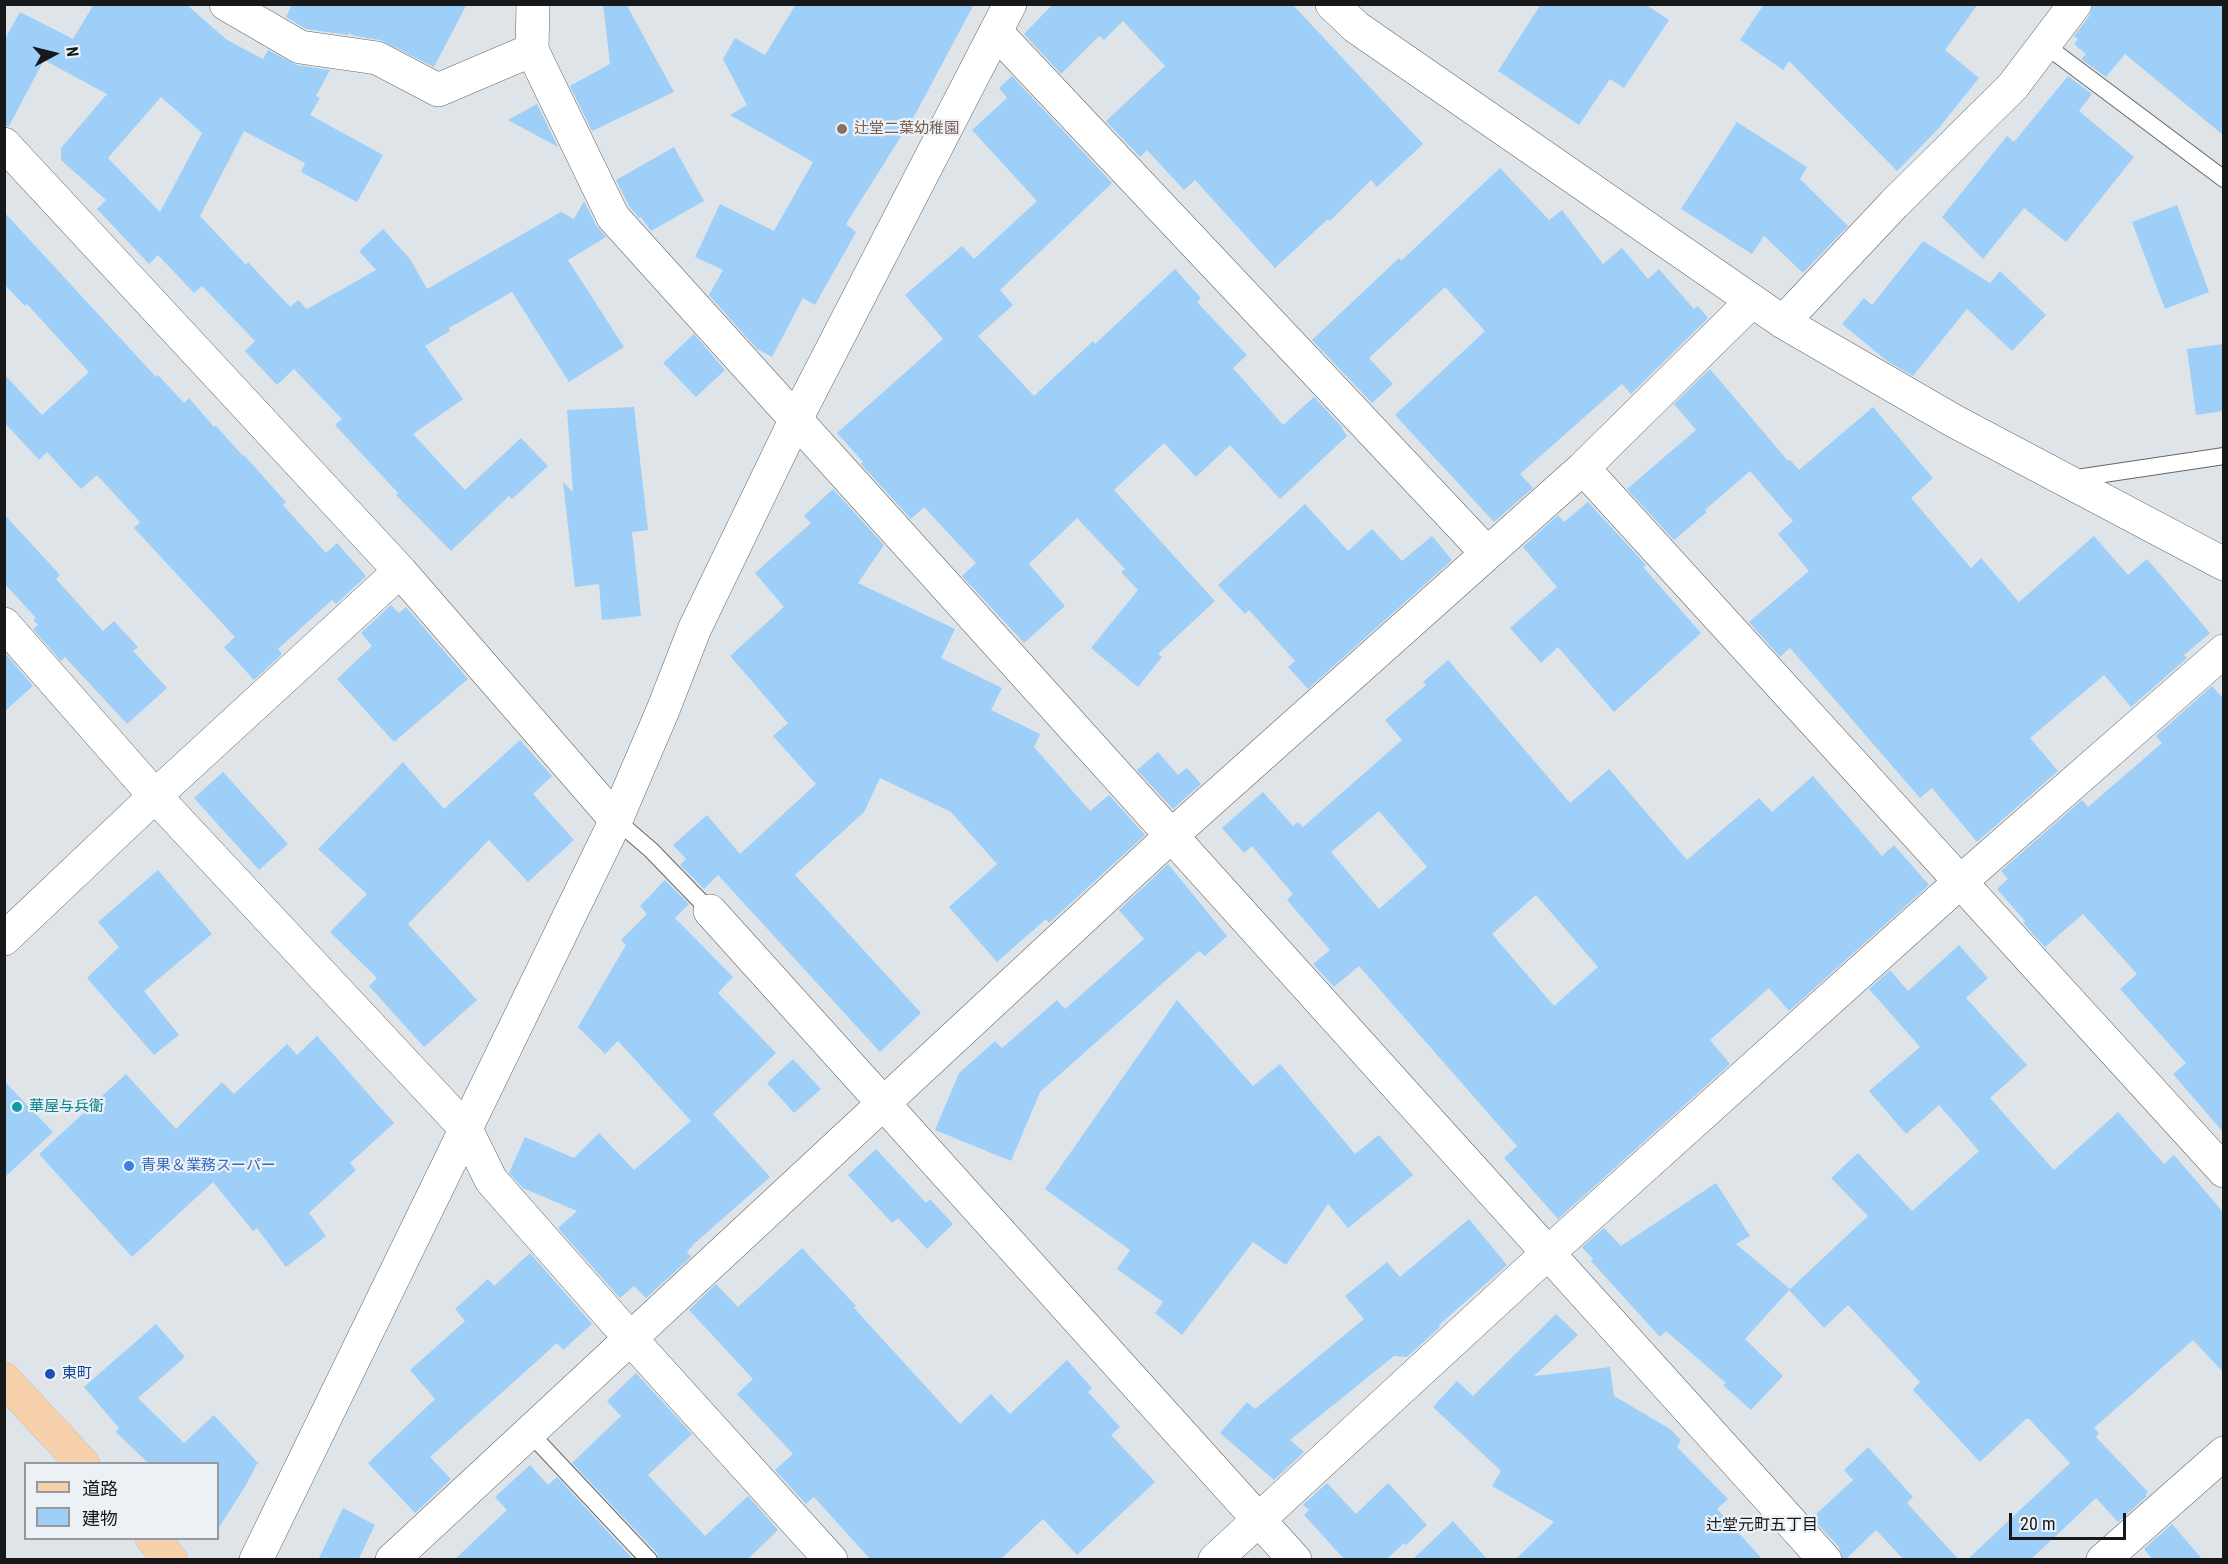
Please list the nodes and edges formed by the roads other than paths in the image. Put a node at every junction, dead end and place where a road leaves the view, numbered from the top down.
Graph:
1 (226, 4) edge
2 (533, 4) edge
3 (1332, 4) edge
4 (2075, 4) edge
5 (1003, 18) edge
6 (2044, 45) junction
7 (532, 50) junction
8 (4, 144) edge
9 (2223, 179) edge
10 (1752, 301) junction
11 (1783, 322) junction
12 (795, 421) junction
13 (2223, 456) edge
14 (1583, 468) junction
15 (2064, 480) junction
16 (1487, 553) junction
17 (2223, 564) edge
18 (400, 571) junction
19 (4, 624) edge
20 (2223, 651) edge
21 (155, 796) junction
22 (616, 820) junction
23 (1171, 836) junction
24 (1960, 882) junction
25 (710, 911) joint
26 (4, 939) edge
27 (883, 1103) junction
28 (466, 1129) junction
29 (2223, 1171) edge
30 (1548, 1253) junction
31 (630, 1338) junction
32 (4, 1379) edge
33 (529, 1432) junction
34 (2223, 1453) edge
35 (81, 1462) edge
36 (1259, 1519) junction
37 (153, 1540) edge
38 (821, 1556) edge
39 (171, 1560) edge
40 (256, 1560) edge
41 (392, 1560) edge
42 (649, 1560) edge
43 (1215, 1560) edge
44 (1295, 1560) edge
45 (1825, 1560) edge
46 (2103, 1560) edge

1 - 7 street
2 - 7 street
3 - 10 street
4 - 6 street
5 - 12 street
5 - 16 street
6 - 9 lane
6 - 11 street
7 - 12 street
8 - 18 street
10 - 11 street
10 - 14 street
11 - 15 street
12 - 22 street
12 - 23 street
13 - 15 lane
14 - 16 street
14 - 24 street
15 - 17 street
16 - 23 street
18 - 21 street
18 - 22 street
19 - 21 street
20 - 24 street
21 - 26 street
21 - 28 street
22 - 25 lane
22 - 28 street
23 - 27 street
23 - 30 street
24 - 29 street
24 - 30 street
25 - 27 street
27 - 31 street
27 - 36 street
28 - 31 street
28 - 40 street
30 - 36 street
30 - 45 street
31 - 33 street
31 - 38 street
32 - 35 main road
33 - 41 street
33 - 42 lane
34 - 46 street
36 - 43 street
36 - 44 street
37 - 39 main road

